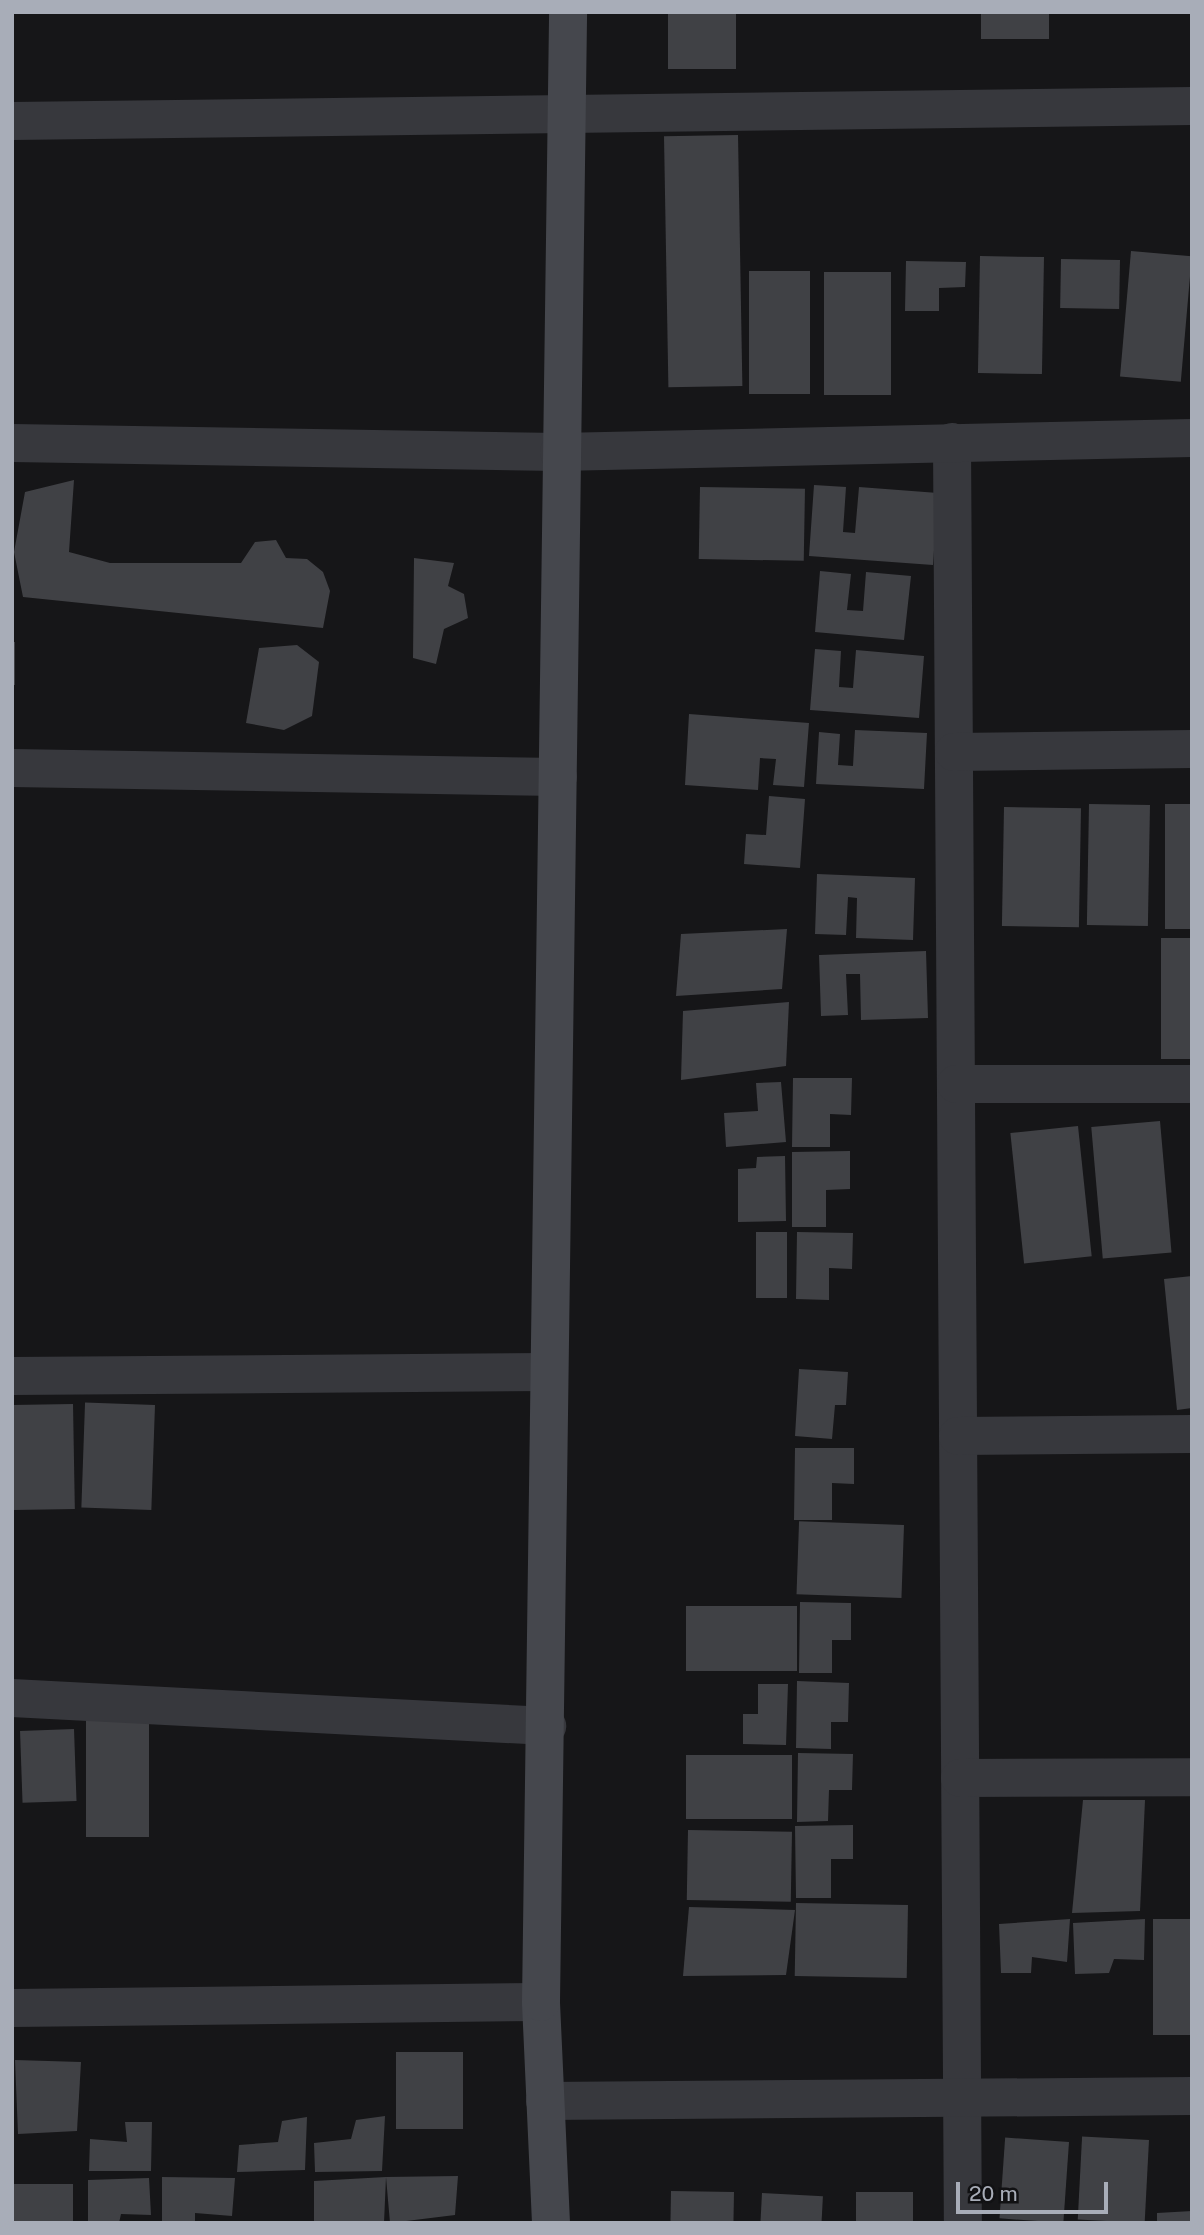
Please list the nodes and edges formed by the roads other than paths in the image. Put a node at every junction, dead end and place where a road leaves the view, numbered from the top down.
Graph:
1 (568, 12) edge
2 (1192, 106) edge
3 (566, 111) junction
4 (12, 121) edge
5 (1192, 438) edge
6 (952, 442) junction
7 (12, 443) edge
8 (559, 452) junction
9 (1192, 749) edge
10 (954, 752) junction
11 (12, 768) edge
12 (558, 777) junction
13 (956, 1084) junction
14 (1192, 1084) edge
15 (549, 1372) junction
16 (12, 1376) edge
17 (1192, 1434) edge
18 (958, 1436) junction
19 (12, 1698) edge
20 (547, 1726) junction
21 (1192, 1777) edge
22 (960, 1778) junction
23 (541, 2002) junction
24 (12, 2008) edge
25 (1192, 2096) edge
26 (962, 2098) junction
27 (545, 2101) junction
28 (551, 2223) edge
29 (963, 2223) edge

1 - 3 street
2 - 3 street
3 - 4 street
3 - 8 street
5 - 6 street
6 - 8 street
6 - 10 street
7 - 8 street
8 - 12 street
9 - 10 street
10 - 13 street
11 - 12 street
12 - 15 street
13 - 14 street
13 - 18 street
15 - 16 street
15 - 20 street
17 - 18 street
18 - 22 street
19 - 20 street
20 - 23 street
21 - 22 street
22 - 26 street
23 - 24 street
23 - 27 street
25 - 26 street
26 - 27 street
26 - 29 street
27 - 28 street

